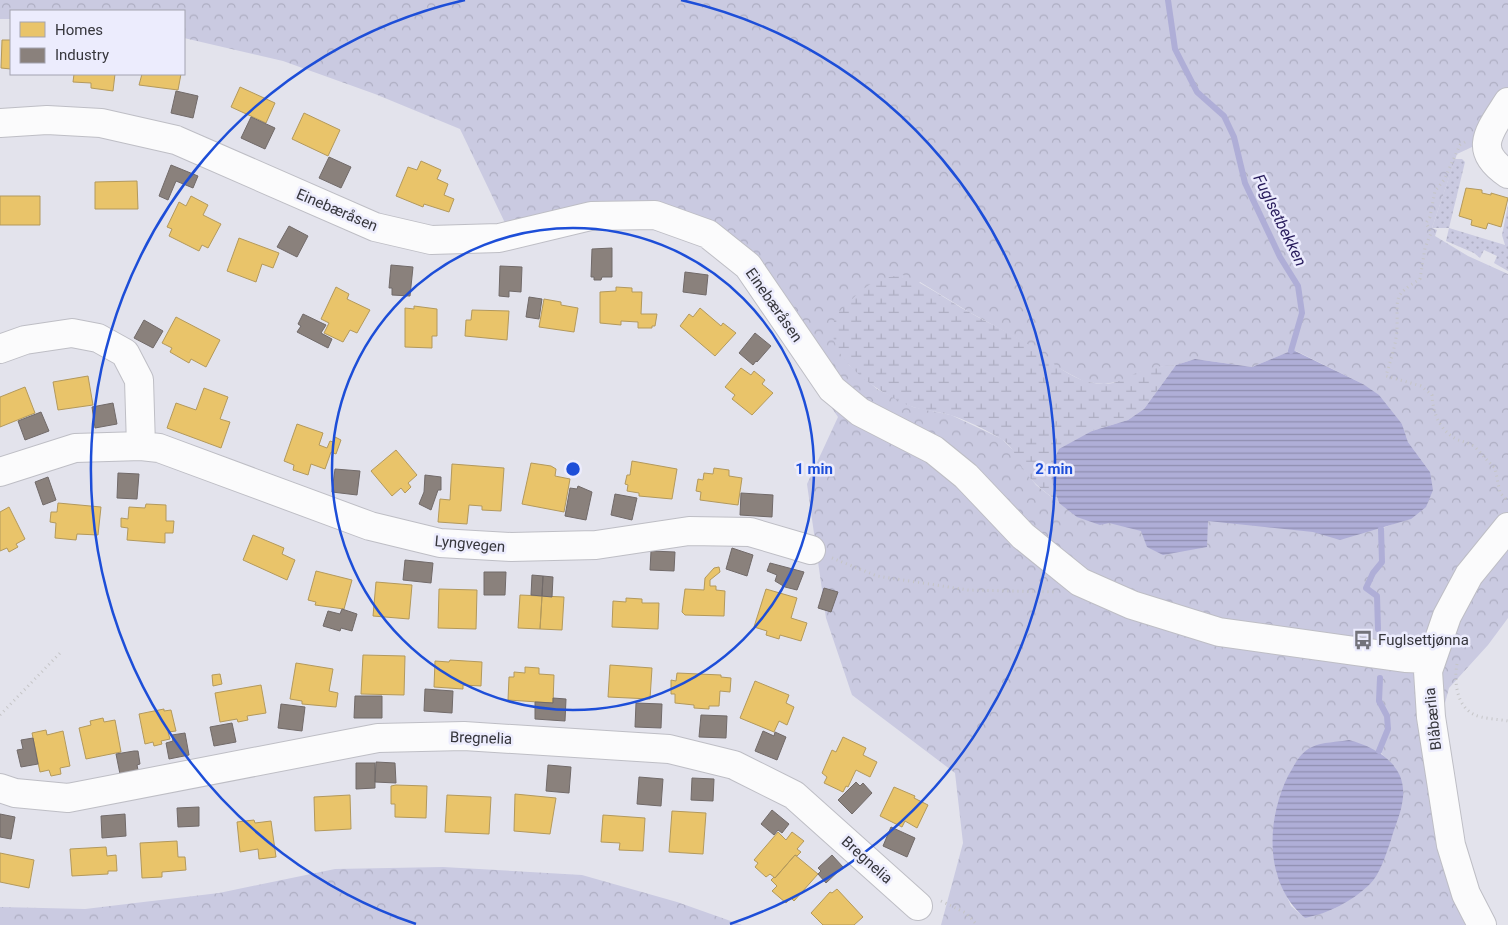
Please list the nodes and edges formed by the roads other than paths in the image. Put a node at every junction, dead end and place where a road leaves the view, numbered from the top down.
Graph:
1 (1508, 102) edge
2 (0, 123) edge
3 (1508, 174) edge
4 (0, 349) edge
5 (141, 446) junction
6 (0, 472) edge
7 (1508, 528) edge
8 (811, 550) road end
9 (1431, 659) junction
10 (0, 788) edge
11 (918, 906) road end
12 (1482, 925) edge

1 - 3 street
2 - 9 street, Einebæråsen
4 - 5 street
5 - 6 street, Lyngvegen
5 - 8 street, Lyngvegen
7 - 9 street, Blåbærlia
9 - 12 street, Blåbærlia
10 - 11 street, Bregnelia

